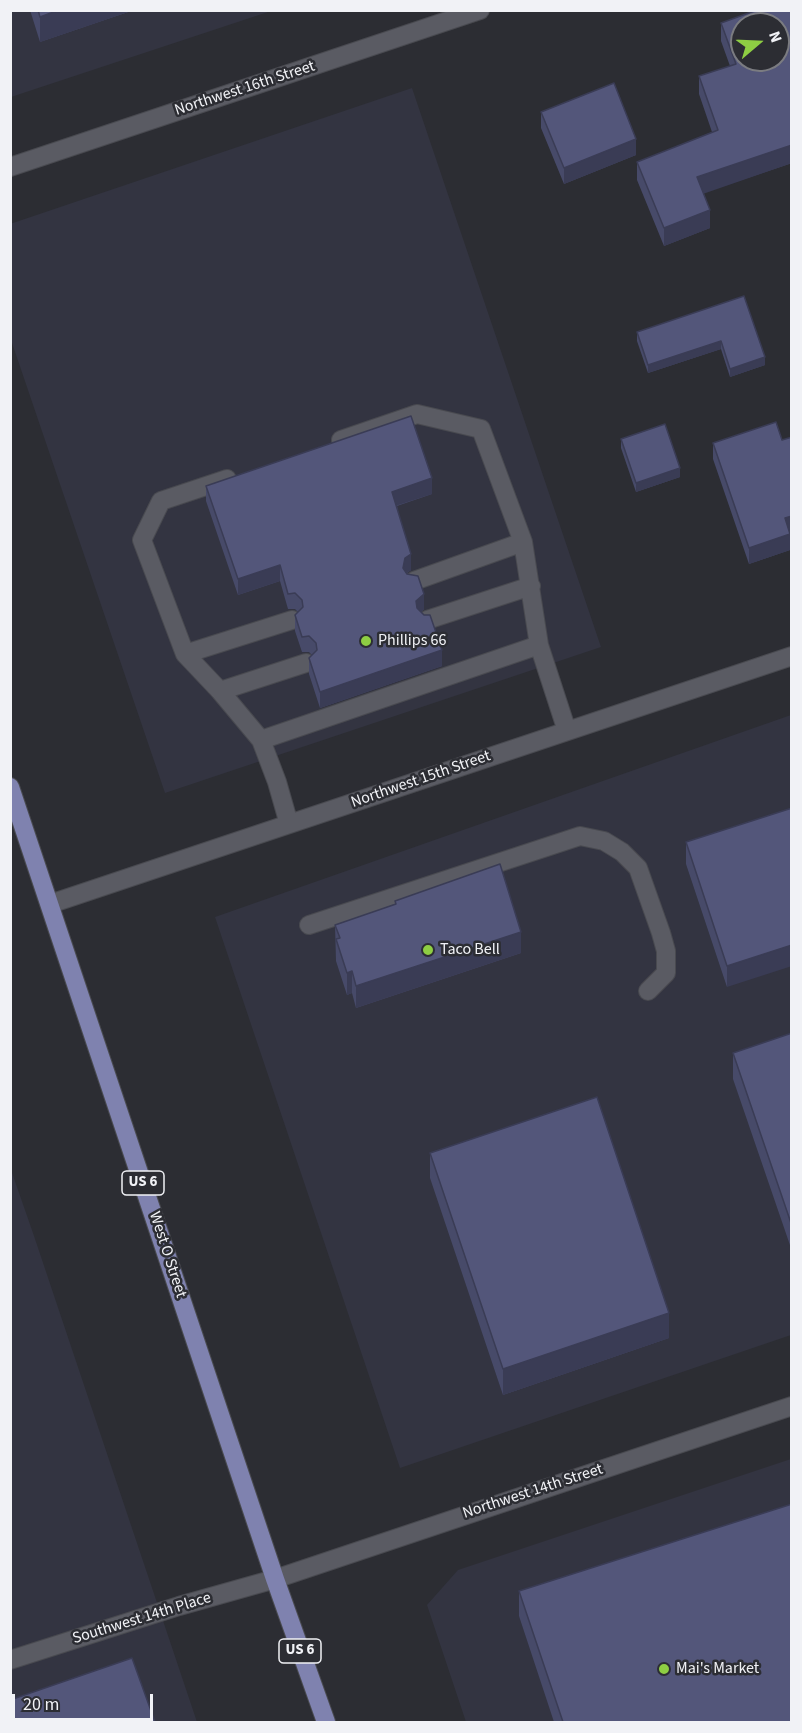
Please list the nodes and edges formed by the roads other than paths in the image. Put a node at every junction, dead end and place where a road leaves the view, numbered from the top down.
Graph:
1 (480, 10) edge
2 (10, 166) edge
3 (328, 444) edge
4 (239, 475) edge
5 (523, 542) junction
6 (414, 580) edge
7 (531, 586) junction
8 (292, 620) dead end
9 (427, 620) edge
10 (538, 645) junction
11 (185, 654) junction
12 (792, 656) edge
13 (306, 663) dead end
14 (220, 691) junction
15 (567, 731) junction
16 (261, 740) junction
17 (10, 787) edge
18 (289, 824) junction
19 (50, 904) junction
20 (309, 925) dead end
21 (648, 991) dead end
22 (792, 1406) edge
23 (275, 1579) junction
24 (10, 1660) edge
25 (326, 1722) edge

1 - 2 street, Northwest 16th Street
3 - 5 street
4 - 11 street
5 - 6 street
5 - 7 street
7 - 9 street
7 - 10 street
8 - 11 street
10 - 15 street
10 - 16 street
11 - 14 street
12 - 15 street, Northwest 15th Street
13 - 14 street
14 - 16 street
15 - 18 street, Northwest 15th Street
16 - 18 street
17 - 19 main road, West O Street / US 6
18 - 19 street, Northwest 15th Street
19 - 23 main road, West O Street / US 6
20 - 21 street
22 - 23 street, Northwest 14th Street
23 - 24 street, Southwest 14th Place
23 - 25 main road, West O Street / US 6

